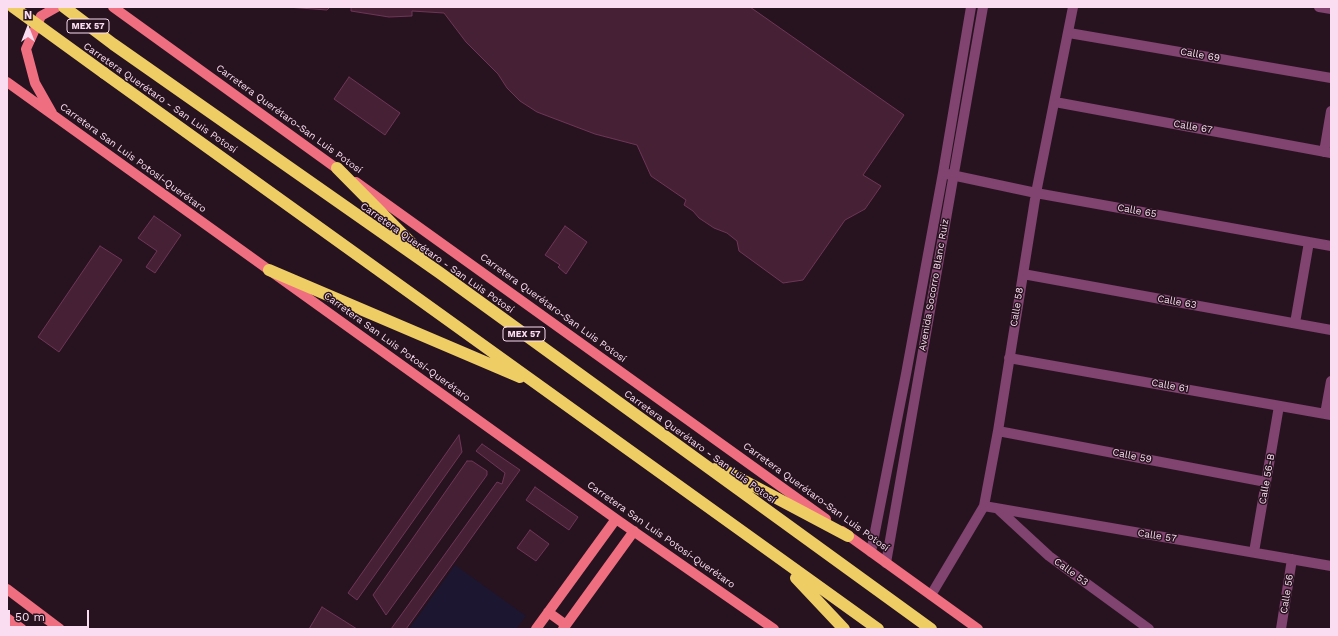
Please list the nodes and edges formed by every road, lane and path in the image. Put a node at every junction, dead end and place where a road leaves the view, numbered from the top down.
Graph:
1 (9, 7) edge
2 (13, 7) edge
3 (57, 7) edge
4 (64, 7) edge
5 (113, 7) edge
6 (971, 7) edge
7 (983, 7) edge
8 (1073, 7) edge
9 (1319, 7) edge
10 (1331, 9) edge
11 (7, 11) edge
12 (1069, 33) junction
13 (1331, 78) edge
14 (7, 82) edge
15 (1055, 102) junction
16 (1331, 111) edge
17 (55, 117) junction
18 (1328, 152) edge
19 (337, 168) junction
20 (948, 175) junction
21 (1036, 193) junction
22 (1309, 242) junction
23 (1331, 246) edge
24 (269, 270) junction
25 (440, 273) junction
26 (1022, 274) junction
27 (1295, 323) junction
28 (1331, 330) edge
29 (1009, 358) junction
30 (1331, 381) edge
31 (540, 386) junction
32 (1279, 406) junction
33 (1328, 414) edge
34 (998, 431) junction
35 (684, 450) junction
36 (1266, 482) junction
37 (880, 504) junction
38 (895, 506) junction
39 (984, 506) junction
40 (998, 509) junction
41 (616, 519) junction
42 (634, 531) junction
43 (848, 536) junction
44 (871, 552) junction
45 (1254, 552) junction
46 (778, 558) junction
47 (1292, 559) junction
48 (886, 563) junction
49 (1331, 566) edge
50 (7, 589) edge
51 (931, 595) junction
52 (548, 612) junction
53 (7, 618) edge
54 (565, 627) edge
55 (22, 629) edge
56 (60, 629) edge
57 (536, 629) edge
58 (774, 629) edge
59 (844, 629) edge
60 (878, 629) edge
61 (932, 629) edge
62 (978, 629) edge
63 (1148, 629) edge
64 (1281, 629) edge

1 - 11 main road
2 - 31 highway, Carretera Querétaro - San Luis Potosí / MEX 57, bridge
3 - 17 main road
4 - 25 highway, Carretera Querétaro - San Luis Potosí / MEX 57
5 - 19 main road, Carretera Querétaro-San Luis Potosí
6 - 20 street, Avenida Socorro Blanc Ruiz
7 - 20 street, Avenida Socorro Blanc Ruiz
8 - 12 street, Calle 58
9 - 10 street
12 - 13 street, Calle 69
12 - 15 street, Calle 58
14 - 17 main road, Carretera San Luis Potosí-Querétaro
15 - 18 street, Calle 67
15 - 21 street, Calle 58
16 - 18 street
17 - 24 main road, Carretera San Luis Potosí-Querétaro
19 - 25 highway
19 - 43 main road, Carretera Querétaro-San Luis Potosí
20 - 21 street, Calle 65
20 - 37 street, Avenida Socorro Blanc Ruiz
20 - 38 street, Avenida Socorro Blanc Ruiz
21 - 22 street, Calle 65
21 - 26 street, Calle 58
22 - 23 street, Calle 65
22 - 27 street
24 - 31 highway
24 - 41 main road, Carretera San Luis Potosí-Querétaro
25 - 35 highway, Carretera Querétaro - San Luis Potosí / MEX 57
26 - 27 street, Calle 63
26 - 29 street, Calle 58
27 - 28 street, Calle 63
29 - 32 street, Calle 61
29 - 34 street, Calle 58
30 - 33 street
31 - 46 highway, Carretera Querétaro - San Luis Potosí / MEX 57
32 - 33 street, Calle 61
32 - 36 street, Calle 56-B
34 - 36 street, Calle 59
34 - 39 street, Calle 58
35 - 43 highway
35 - 61 highway, Carretera Querétaro - San Luis Potosí / MEX 57
36 - 45 street, Calle 56-B
37 - 38 street
37 - 44 street, Avenida Socorro Blanc Ruiz
38 - 48 street, Avenida Socorro Blanc Ruiz
39 - 40 street, Calle 57
39 - 51 street, Calle 58
40 - 45 street, Calle 57
40 - 63 street, Calle 53
41 - 42 main road, Carretera San Luis Potosí-Querétaro
41 - 52 main road
42 - 54 main road
42 - 58 main road, Carretera San Luis Potosí-Querétaro
43 - 44 main road, Carretera Querétaro-San Luis Potosí
44 - 48 main road, Carretera Querétaro-San Luis Potosí
45 - 47 street, Calle 57
46 - 59 highway
46 - 60 highway, Carretera Querétaro - San Luis Potosí / MEX 57
47 - 49 street, Calle 57
47 - 64 street, Calle 56
48 - 51 main road, Carretera Querétaro-San Luis Potosí
50 - 56 main road
51 - 62 main road, Carretera Querétaro-San Luis Potosí
52 - 54 main road
52 - 57 main road
53 - 55 main road

